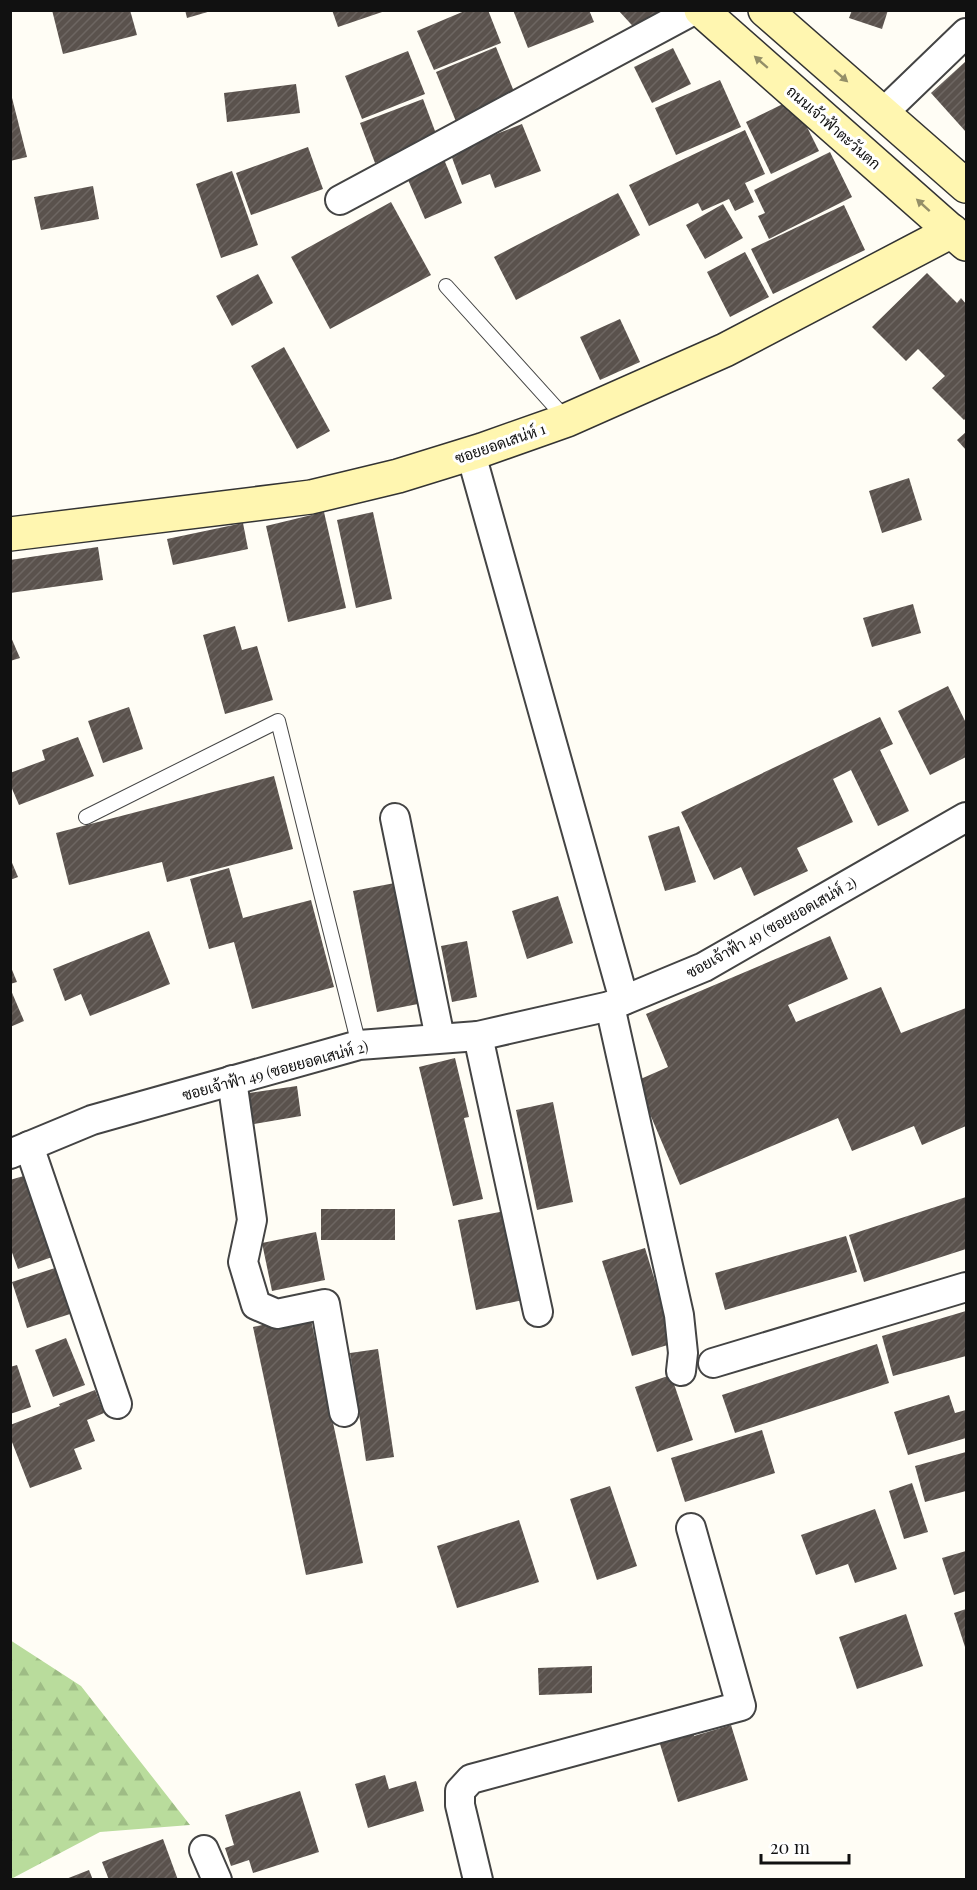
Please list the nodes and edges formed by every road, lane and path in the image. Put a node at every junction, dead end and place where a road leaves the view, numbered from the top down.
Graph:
1 (693, 10) edge
2 (701, 10) edge
3 (765, 10) edge
4 (966, 33) edge
5 (883, 113) junction
6 (966, 186) edge
7 (340, 200) dead end
8 (959, 237) edge
9 (446, 286) dead end
10 (567, 420) junction
11 (471, 454) junction
12 (10, 534) edge
13 (86, 816) dead end
14 (966, 817) edge
15 (395, 818) dead end
16 (617, 1003) junction
17 (478, 1036) junction
18 (440, 1038) junction
19 (359, 1045) junction
20 (232, 1080) junction
21 (20, 1150) edge
22 (966, 1287) edge
23 (538, 1312) dead end
24 (713, 1363) dead end
25 (681, 1371) dead end
26 (117, 1404) dead end
27 (344, 1412) dead end
28 (691, 1528) dead end
29 (204, 1850) dead end
30 (217, 1880) edge
31 (478, 1880) edge

1 - 7 street
8 -> 2 street, ถนนเจ้าฟ้าตะวันตก
3 -> 5 street
4 - 5 street
5 - 6 street
8 - 10 street, ซอยยอดเสน่ห์ 1
9 - 10 lane
10 - 11 street, ซอยยอดเสน่ห์ 1
11 - 12 street, ซอยยอดเสน่ห์ 1
11 - 16 street
13 - 19 lane
14 - 16 street, ซอยเจ้าฟ้า 49 (ซอยยอดเสน่ห์ 2)
15 - 18 street
16 - 17 street, ซอยเจ้าฟ้า 49 (ซอยยอดเสน่ห์ 2)
16 - 25 street
17 - 18 street, ซอยเจ้าฟ้า 49 (ซอยยอดเสน่ห์ 2)
17 - 23 street
18 - 19 street, ซอยเจ้าฟ้า 49 (ซอยยอดเสน่ห์ 2)
19 - 20 street, ซอยเจ้าฟ้า 49 (ซอยยอดเสน่ห์ 2)
20 - 21 street, ซอยเจ้าฟ้า 49 (ซอยยอดเสน่ห์ 2)
20 - 27 street
21 - 26 street
22 - 24 street
28 - 31 street
29 - 30 street

